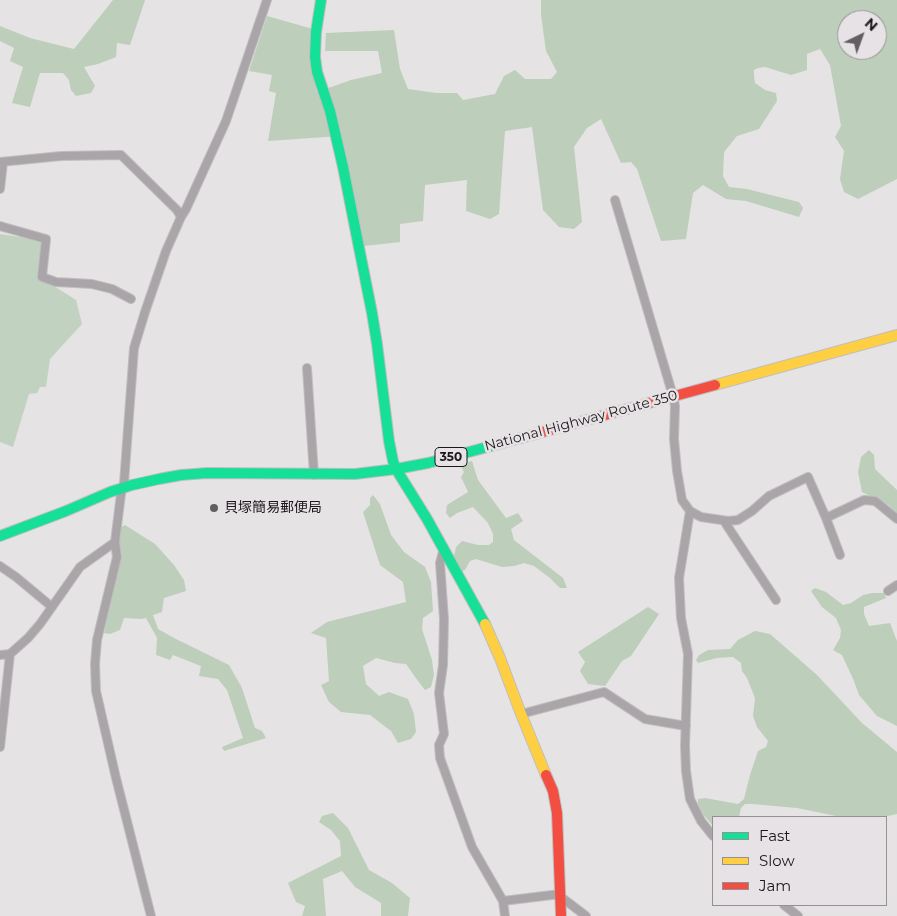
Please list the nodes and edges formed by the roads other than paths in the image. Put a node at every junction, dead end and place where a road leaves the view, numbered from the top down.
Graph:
1 (267, 0) edge
2 (321, 0) edge
3 (2, 162) edge
4 (0, 189) edge
5 (614, 200) dead end
6 (182, 217) junction
7 (0, 226) edge
8 (131, 299) dead end
9 (897, 335) edge
10 (307, 368) dead end
11 (673, 396) junction
12 (396, 469) junction
13 (314, 475) junction
14 (122, 488) junction
15 (690, 511) junction
16 (826, 518) junction
17 (897, 519) edge
18 (724, 520) junction
19 (0, 536) edge
20 (115, 542) junction
21 (444, 548) junction
22 (840, 555) dead end
23 (0, 566) edge
24 (897, 585) edge
25 (888, 591) dead end
26 (776, 600) dead end
27 (52, 607) junction
28 (10, 654) junction
29 (0, 655) edge
30 (521, 714) junction
31 (686, 726) junction
32 (0, 747) edge
33 (712, 835) edge
34 (560, 896) junction
35 (503, 901) junction
36 (785, 906) edge
37 (151, 916) edge
38 (505, 916) edge
39 (561, 916) edge
40 (586, 916) edge
41 (798, 916) edge

1 - 6 street
2 - 12 main road
3 - 4 street
3 - 6 street
5 - 11 street
6 - 14 street
7 - 8 street
9 - 11 main road, National Highway Route 350 / 350
10 - 13 street
11 - 12 main road, National Highway Route 350 / 350
11 - 15 street
12 - 13 main road, National Highway Route 350 / 350
12 - 21 main road
13 - 14 main road, National Highway Route 350 / 350
14 - 19 main road, National Highway Route 350 / 350
14 - 20 street
15 - 18 street
15 - 31 street
16 - 17 street
16 - 18 street
16 - 22 street
18 - 26 street
20 - 27 street
20 - 37 street
21 - 30 main road
21 - 35 street
23 - 27 street
24 - 25 street
27 - 28 street
28 - 29 street
28 - 32 street
30 - 31 street
30 - 34 main road
31 - 33 street
34 - 35 street
34 - 39 main road
34 - 40 street
35 - 38 street
36 - 41 street

